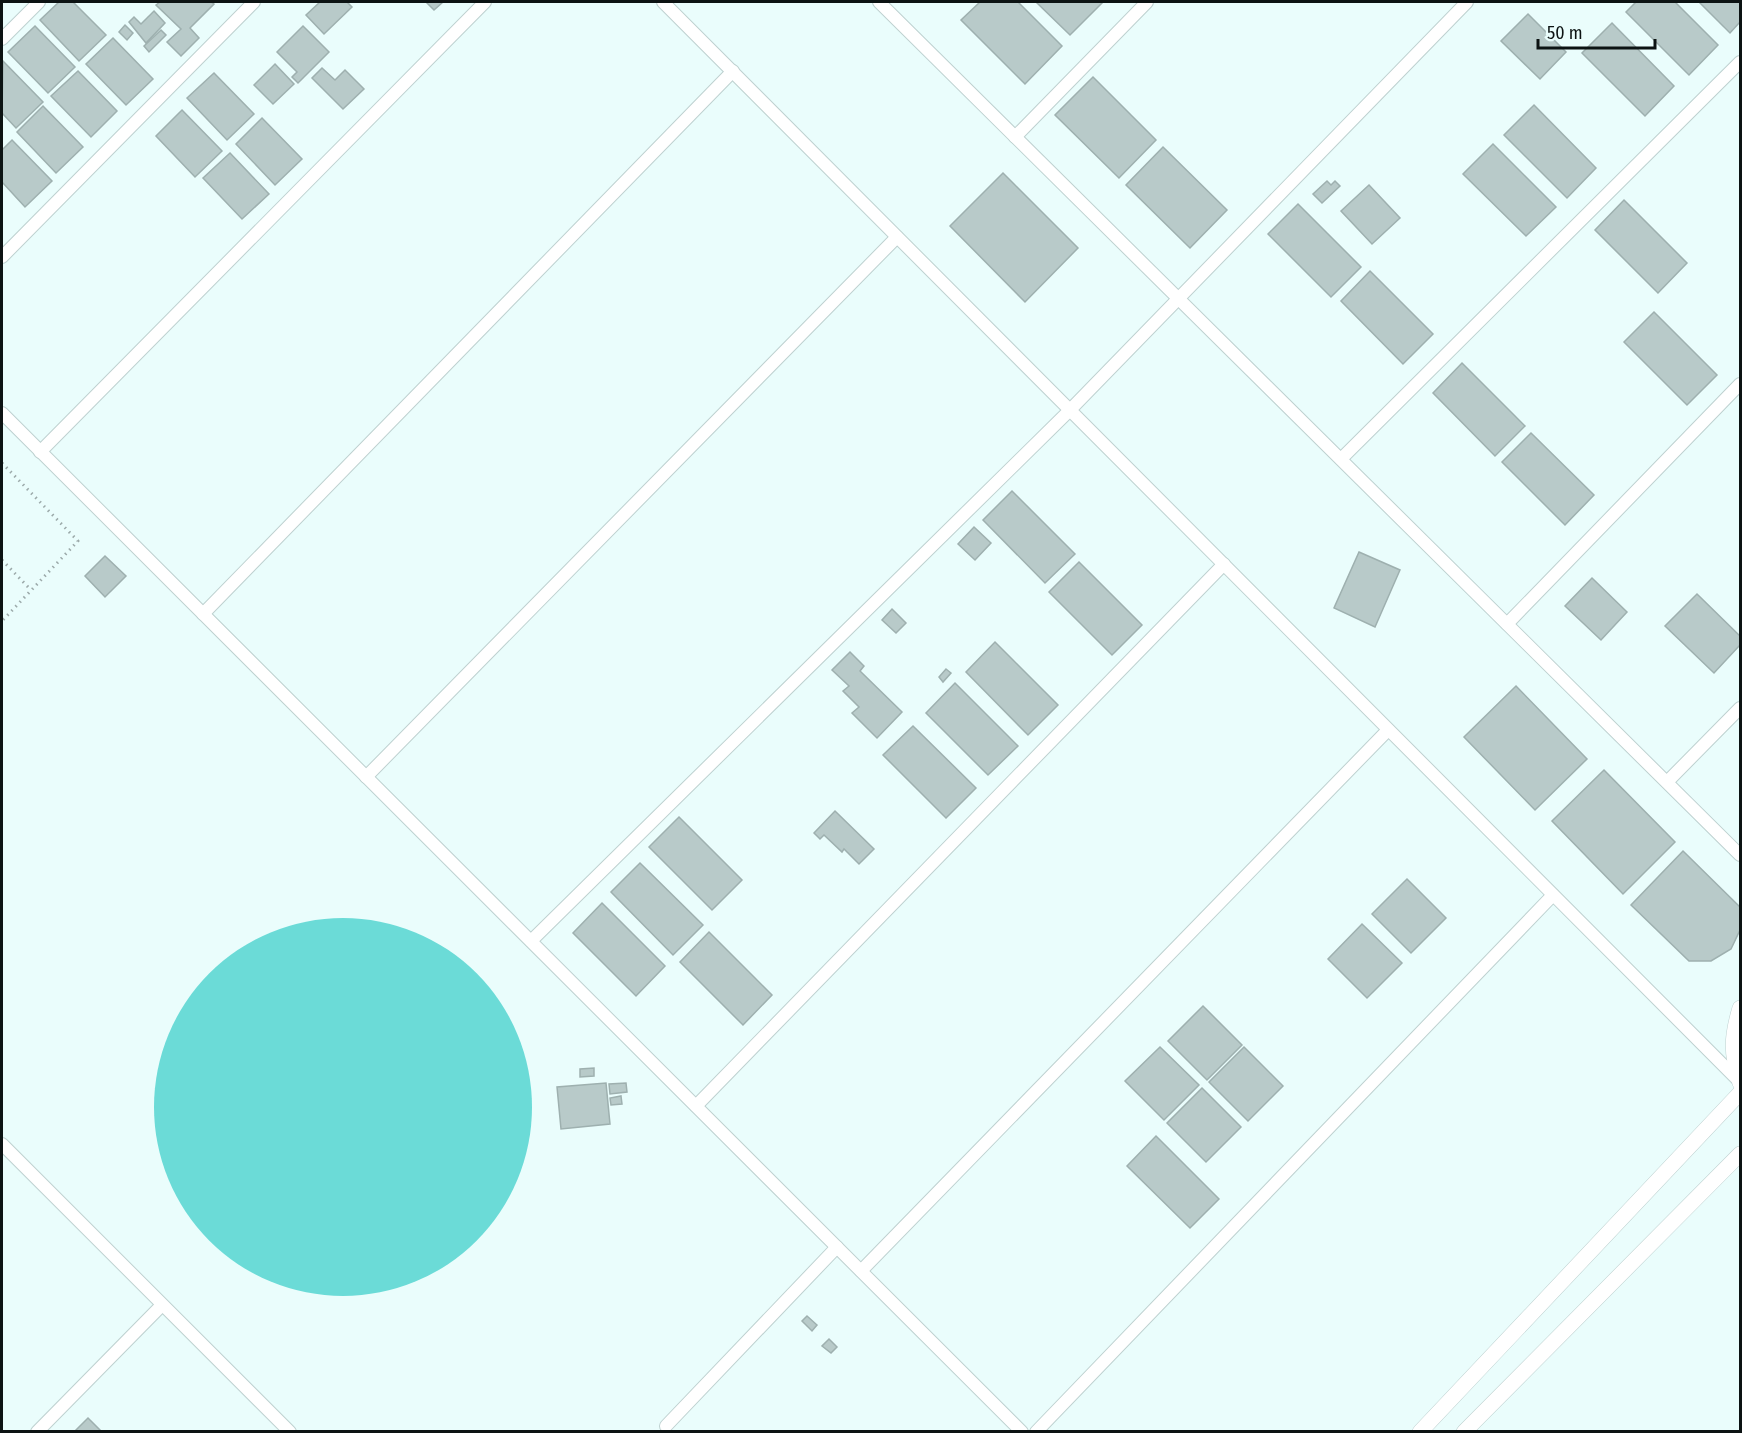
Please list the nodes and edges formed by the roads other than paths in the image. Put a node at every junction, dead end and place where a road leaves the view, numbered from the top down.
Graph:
1 (39, 2) edge
2 (254, 2) edge
3 (485, 2) edge
4 (663, 2) edge
5 (879, 2) edge
6 (1147, 2) edge
7 (1467, 2) edge
8 (2, 39) edge
9 (1740, 62) edge
10 (733, 71) junction
11 (1015, 136) junction
12 (897, 237) junction
13 (2, 257) edge
14 (1178, 298) junction
15 (1740, 384) edge
16 (1069, 411) junction
17 (2, 413) edge
18 (40, 452) junction
19 (1341, 459) junction
20 (1224, 564) junction
21 (203, 614) junction
22 (1507, 624) junction
23 (1740, 708) edge
24 (1388, 730) junction
25 (366, 777) junction
26 (1667, 782) junction
27 (1740, 855) edge
28 (1553, 895) junction
29 (531, 941) junction
30 (1740, 1008) edge
31 (1740, 1083) edge
32 (1740, 1093) edge
33 (696, 1106) junction
34 (2, 1145) edge
35 (1740, 1154) edge
36 (837, 1247) junction
37 (861, 1271) junction
38 (162, 1305) junction
39 (666, 1426) dead end
40 (37, 1431) edge
41 (290, 1431) edge
42 (1022, 1431) edge
43 (1036, 1431) edge
44 (1420, 1431) edge
45 (1464, 1431) edge

1 - 8 street
2 - 13 street
3 - 18 street
4 - 10 street
5 - 11 street
6 - 11 street
7 - 14 street
9 - 19 street
10 - 12 street
10 - 21 street
11 - 14 street
12 - 16 street
12 - 25 street
14 - 16 street
14 - 19 street
15 - 22 street
16 - 20 street
16 - 29 street
17 - 18 street
18 - 21 street
19 - 22 street
20 - 24 street
20 - 33 street
21 - 25 street
22 - 26 street
23 - 26 street
24 - 28 street
24 - 37 street
25 - 29 street
26 - 27 street
28 - 31 street
28 - 43 street
29 - 33 street
30 - 31 street
32 - 44 street
33 - 36 street
34 - 38 street
35 - 45 street
36 - 37 street
36 - 39 street
37 - 42 street
38 - 40 street
38 - 41 street

